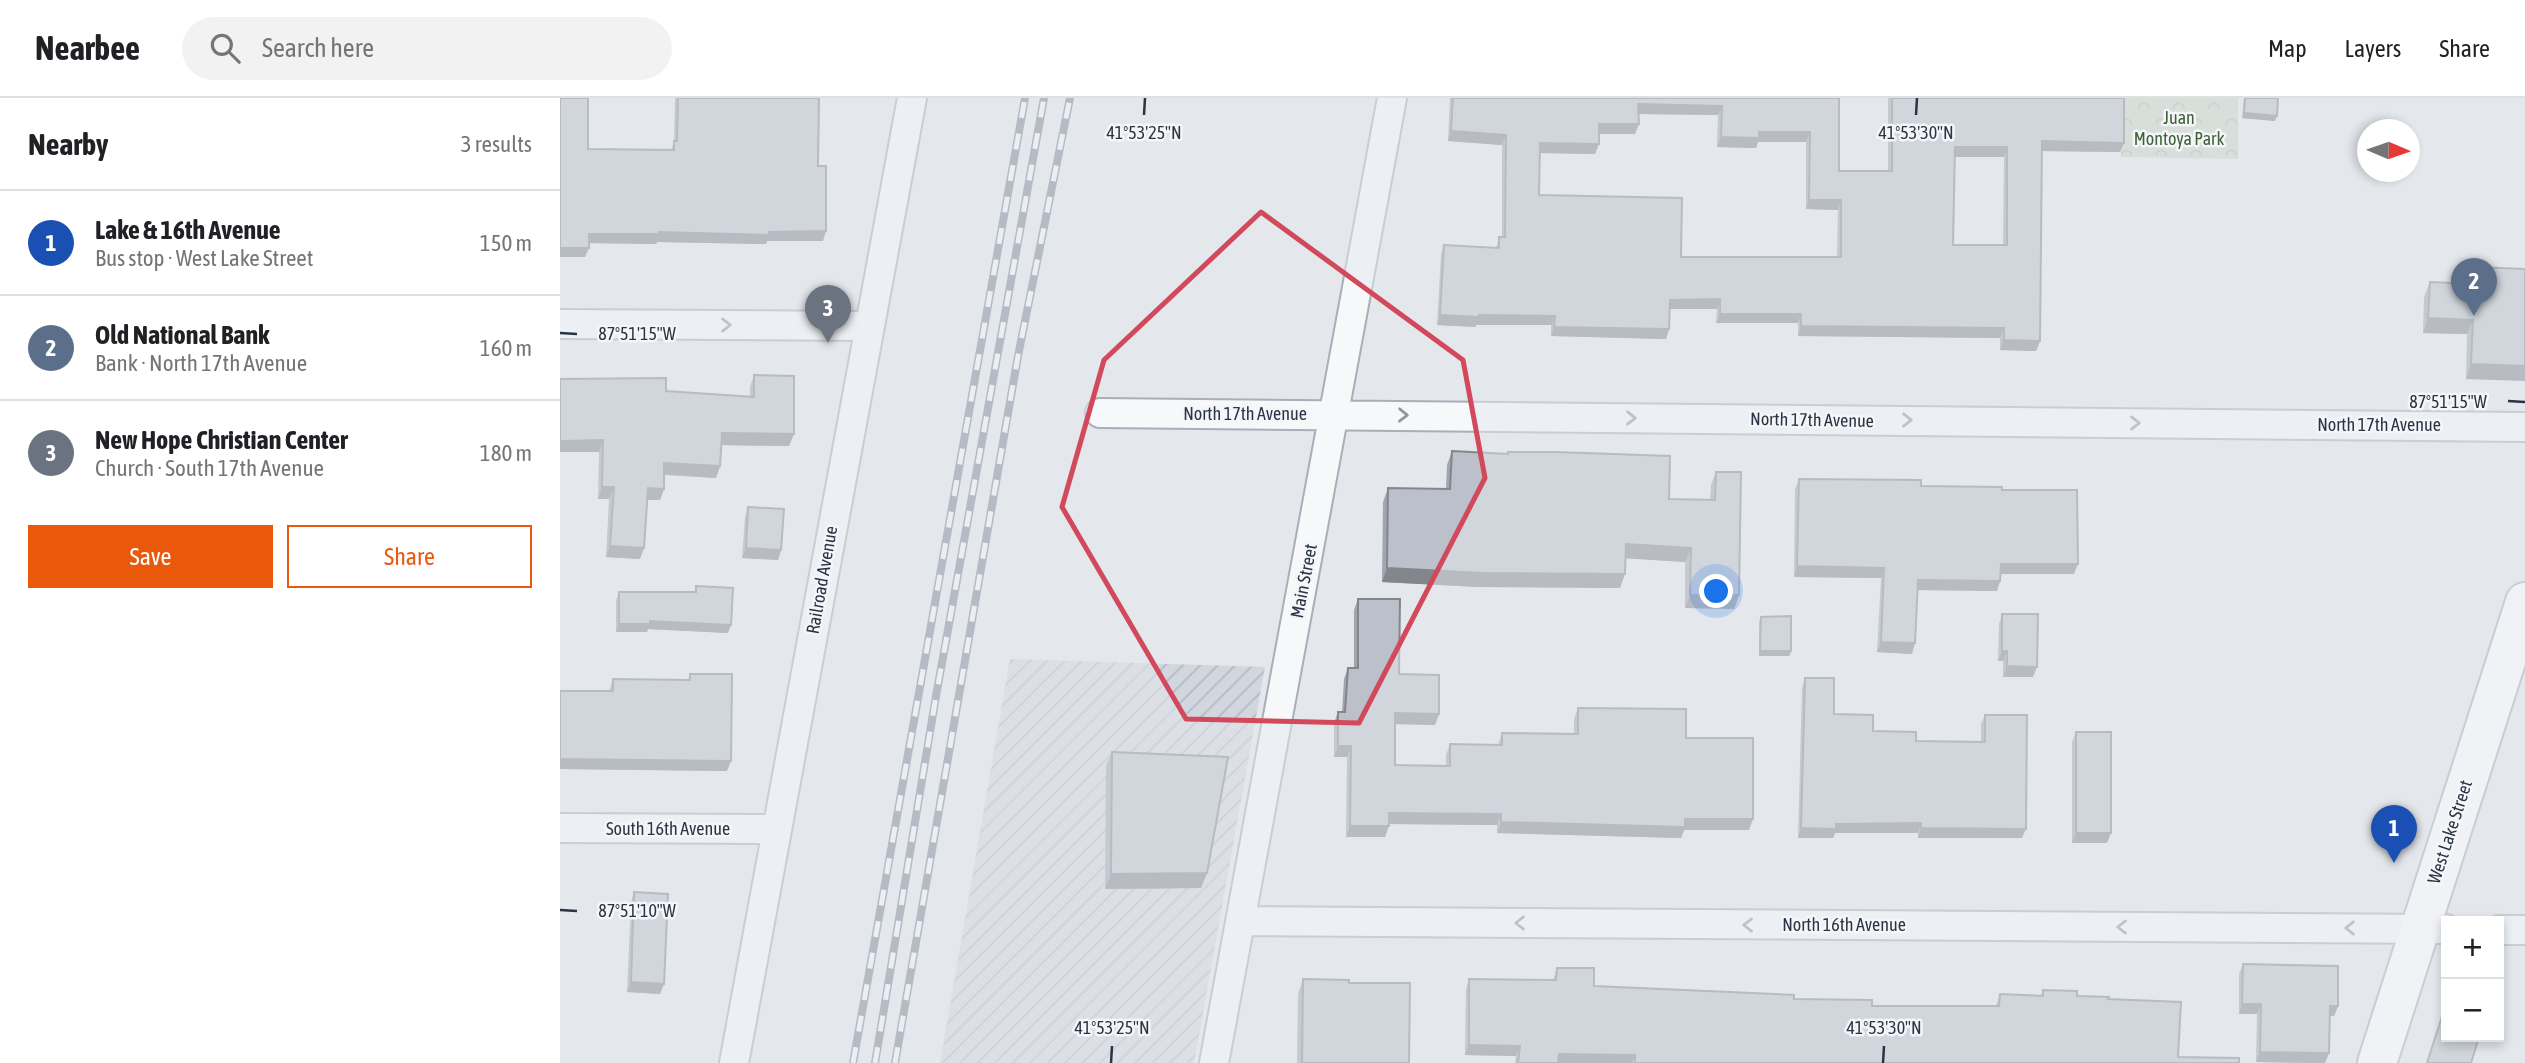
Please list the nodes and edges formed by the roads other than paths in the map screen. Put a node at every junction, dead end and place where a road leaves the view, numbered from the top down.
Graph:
1 (912, 98) edge
2 (1392, 98) edge
3 (560, 324) edge
4 (869, 326) junction
5 (1100, 413) dead end
6 (1335, 415) junction
7 (2525, 427) edge
8 (2525, 602) edge
9 (560, 828) edge
10 (777, 829) junction
11 (1241, 922) junction
12 (2432, 929) edge
13 (2504, 930) edge
14 (2525, 930) edge
15 (734, 1063) edge
16 (1214, 1063) edge
17 (2377, 1063) edge

1 - 4 street, Railroad Avenue
2 - 6 street, Main Street
3 -> 4 street
4 - 10 street, Railroad Avenue
5 - 6 street, North 17th Avenue
6 -> 7 street, North 17th Avenue
6 - 11 street, Main Street
8 - 12 main road, West Lake Street
9 - 10 street, South 16th Avenue
10 - 15 street, Railroad Avenue
12 -> 11 street, North 16th Avenue
11 - 16 street, Main Street
12 - 17 main road, West Lake Street
13 - 14 street

